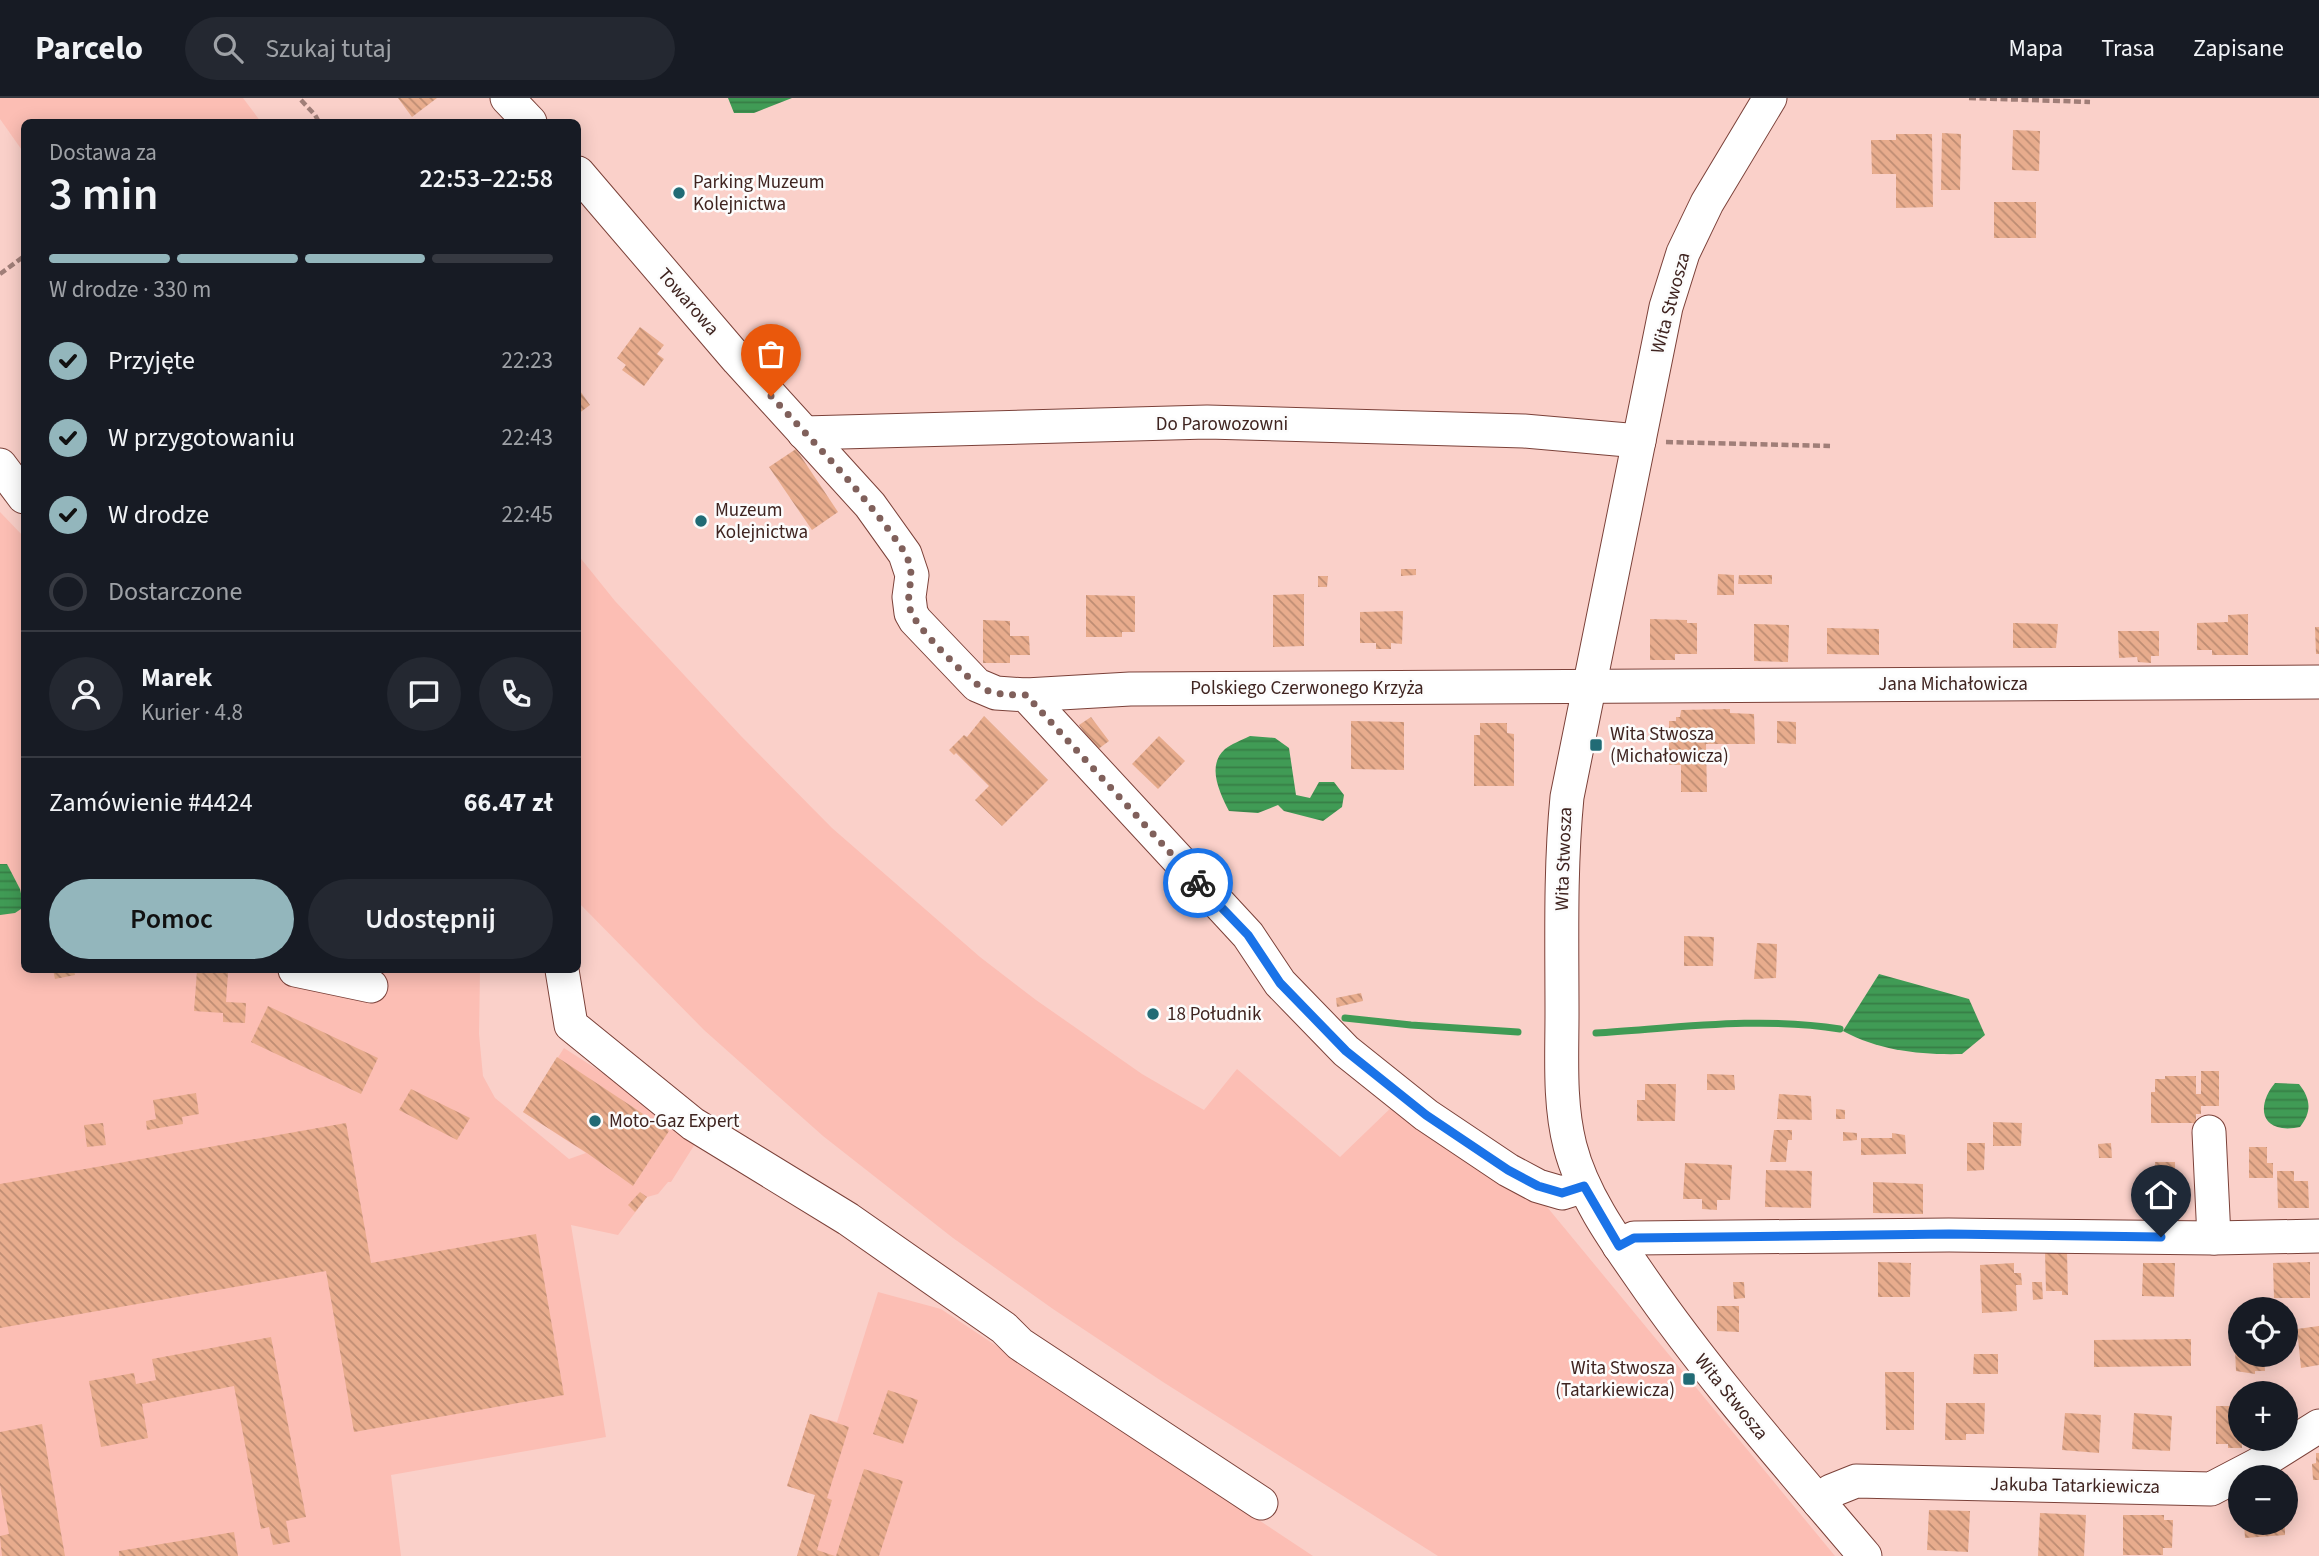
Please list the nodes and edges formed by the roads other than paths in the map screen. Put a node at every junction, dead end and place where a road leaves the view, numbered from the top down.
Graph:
1 (507, 98) edge
2 (1770, 98) edge
3 (527, 119) edge
4 (581, 177) edge
5 (804, 433) junction
6 (1639, 441) junction
7 (0, 465) edge
8 (21, 493) edge
9 (2319, 682) edge
10 (1588, 686) junction
11 (1026, 695) junction
12 (309, 973) edge
13 (562, 973) edge
14 (371, 986) dead end
15 (2209, 1132) dead end
16 (1584, 1186) junction
17 (2319, 1236) edge
18 (2214, 1238) junction
19 (1619, 1246) junction
20 (2319, 1426) edge
21 (1819, 1502) junction
22 (1261, 1503) dead end
23 (1865, 1556) edge

1 - 3 street
2 - 6 street, Wita Stwosza
4 - 5 street, Towarowa
5 - 6 street, Do Parowozowni
5 - 11 street, Towarowa
6 - 10 street, Wita Stwosza
7 - 8 street
9 - 10 street, Jana Michałowicza
10 - 11 street, Polskiego Czerwonego Krzyża
10 - 16 street, Wita Stwosza
11 - 16 street
12 - 14 street
13 - 22 street
15 - 18 street
16 - 19 street, Wita Stwosza
17 - 18 street
18 - 19 street
19 - 21 street, Wita Stwosza
20 - 21 street, Jakuba Tatarkiewicza
21 - 23 street, Wita Stwosza

